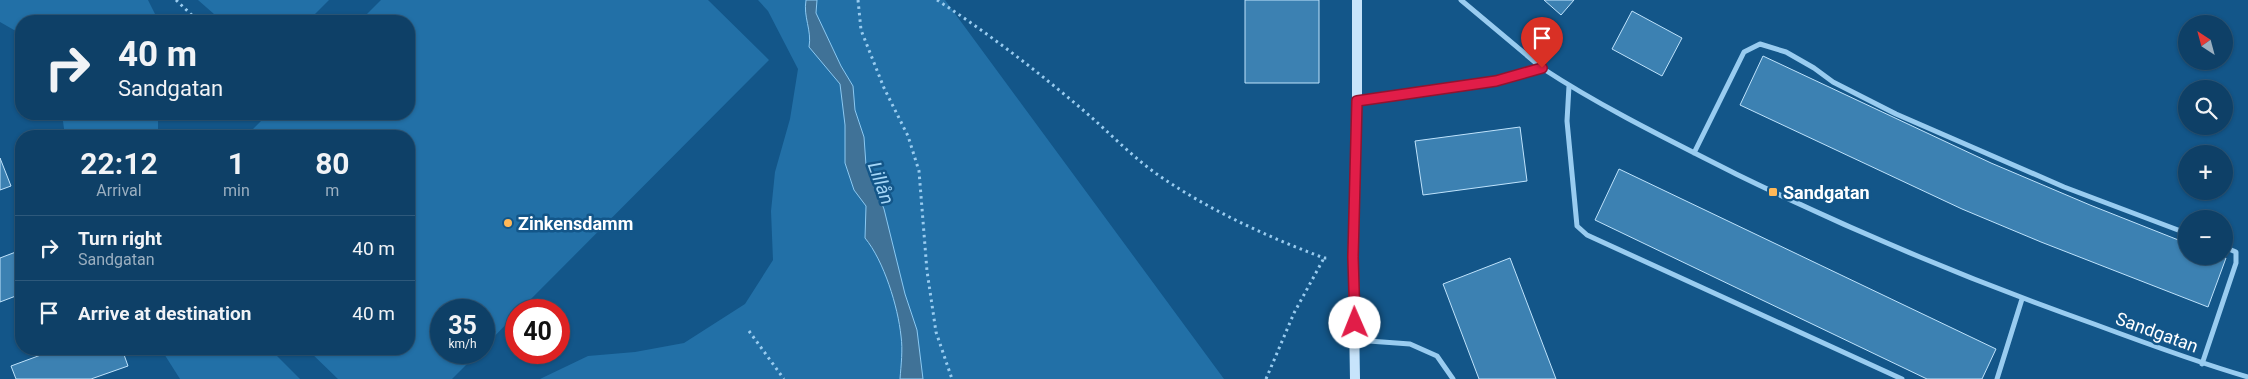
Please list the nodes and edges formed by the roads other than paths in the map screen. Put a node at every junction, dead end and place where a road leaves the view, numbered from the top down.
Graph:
1 (1357, 0) edge
2 (1461, 0) edge
3 (1542, 68) junction
4 (1569, 86) junction
5 (1357, 101) junction
6 (1694, 152) junction
7 (2178, 230) edge
8 (2233, 251) edge
9 (2022, 299) junction
10 (1355, 340) junction
11 (2202, 364) junction
12 (2248, 377) edge
13 (1355, 379) edge
14 (1453, 379) edge
15 (1902, 379) edge
16 (1997, 379) edge

1 - 5 street
2 - 3 street, Sandgatan
3 - 4 street, Sandgatan
3 - 5 street
4 - 6 street, Sandgatan
4 - 15 street
5 - 10 street
6 - 7 street
6 - 9 street, Sandgatan
8 - 11 street
9 - 11 street, Sandgatan
9 - 16 street
10 - 13 street
10 - 14 street
11 - 12 street, Sandgatan

